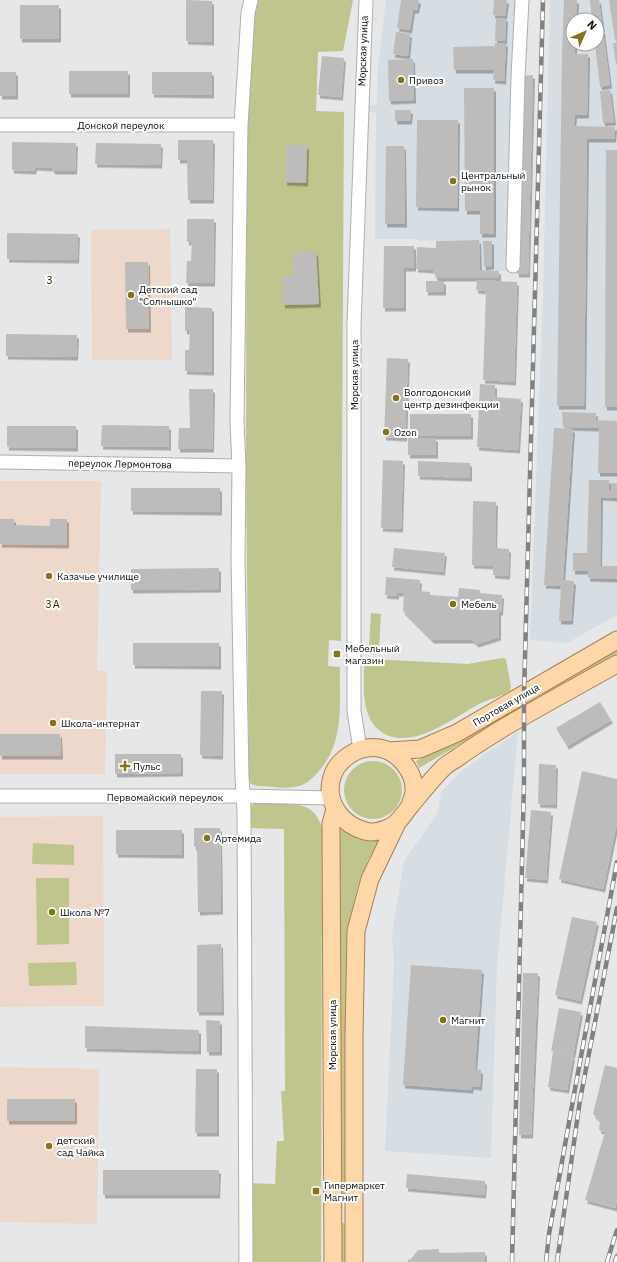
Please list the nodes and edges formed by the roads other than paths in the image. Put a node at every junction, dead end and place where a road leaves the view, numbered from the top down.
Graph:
1 (251, 0) edge
2 (366, 0) edge
3 (522, 0) edge
4 (0, 125) edge
5 (241, 125) junction
6 (513, 266) dead end
7 (0, 462) edge
8 (239, 466) junction
9 (617, 640) edge
10 (617, 664) edge
11 (360, 749) junction
12 (389, 751) junction
13 (0, 796) edge
14 (244, 796) junction
15 (333, 804) junction
16 (410, 806) junction
17 (397, 823) junction
18 (332, 1209) junction
19 (354, 1210) junction
20 (246, 1262) edge
21 (332, 1262) edge
22 (354, 1262) edge

1 - 5 street
2 - 11 street, Морская улица
3 - 6 street
4 - 5 street, Донской переулок
5 - 8 street
7 - 8 street, переулок Лермонтова
8 - 14 street
9 - 12 main road, Портовая улица
10 - 16 main road, Портовая улица
11 - 12 main road
11 - 15 main road
12 - 16 main road
13 - 14 street, Первомайский переулок
14 - 15 street, Первомайский переулок
14 - 20 street
15 - 17 main road
15 - 18 main road, Морская улица
16 - 17 main road
17 - 19 main road
18 - 19 main road
18 - 21 main road, Морская улица
19 - 22 main road

